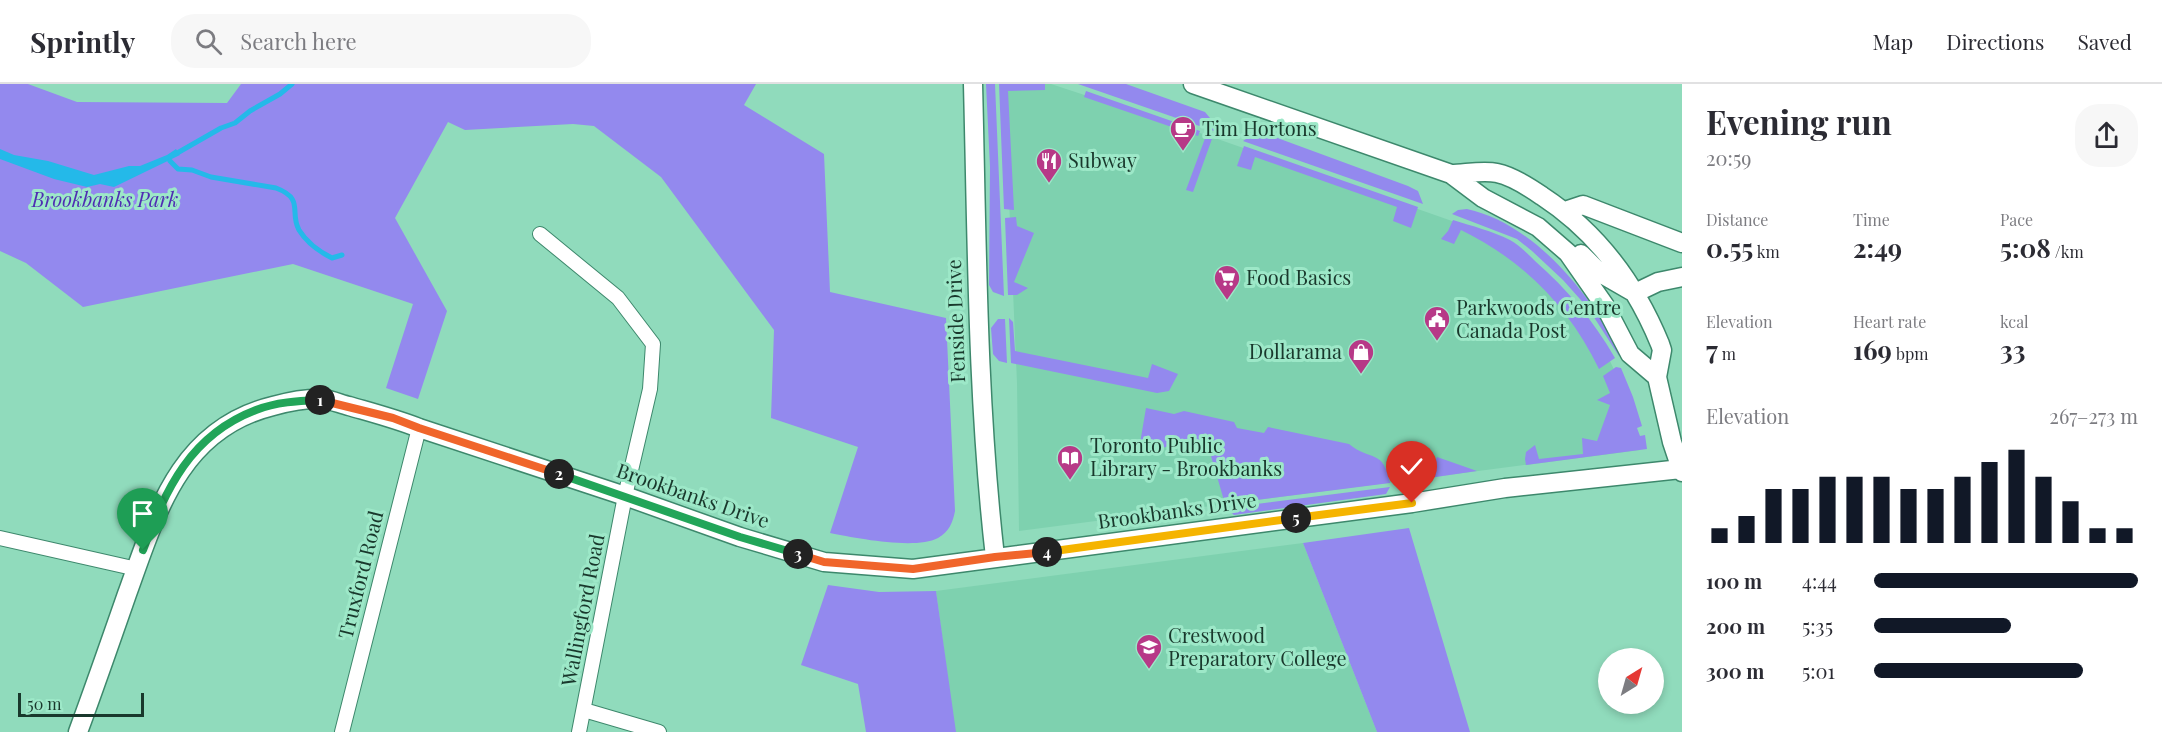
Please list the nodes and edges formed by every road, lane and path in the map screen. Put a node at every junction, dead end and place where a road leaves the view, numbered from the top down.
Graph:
1 (973, 84) edge
2 (1193, 84) edge
3 (1451, 174) junction
4 (1565, 211) junction
5 (1521, 216) junction
6 (540, 234) dead end
7 (1682, 243) edge
8 (1682, 277) edge
9 (1635, 293) junction
10 (1657, 378) junction
11 (419, 428) junction
12 (1681, 470) edge
13 (625, 496) junction
14 (0, 538) edge
15 (995, 557) junction
16 (137, 568) junction
17 (584, 710) junction
18 (78, 732) edge
19 (342, 732) edge
20 (579, 732) edge
21 (659, 732) edge

1 - 15 street, Fenside Drive
2 - 3 street
3 - 4 street
3 - 5 street
4 - 7 street
4 - 9 street
5 - 9 street
5 - 10 street
6 - 13 street, Wallingford Road
8 - 9 street
9 - 10 street
10 - 12 street
11 - 13 street, Brookbanks Drive
11 - 16 street, Brookbanks Drive
11 - 19 street, Truxford Road
12 - 15 street, Brookbanks Drive
13 - 15 street, Brookbanks Drive
13 - 17 street, Wallingford Road
14 - 16 street
16 - 18 street, Brookbanks Drive
17 - 20 street, Wallingford Road
17 - 21 street

